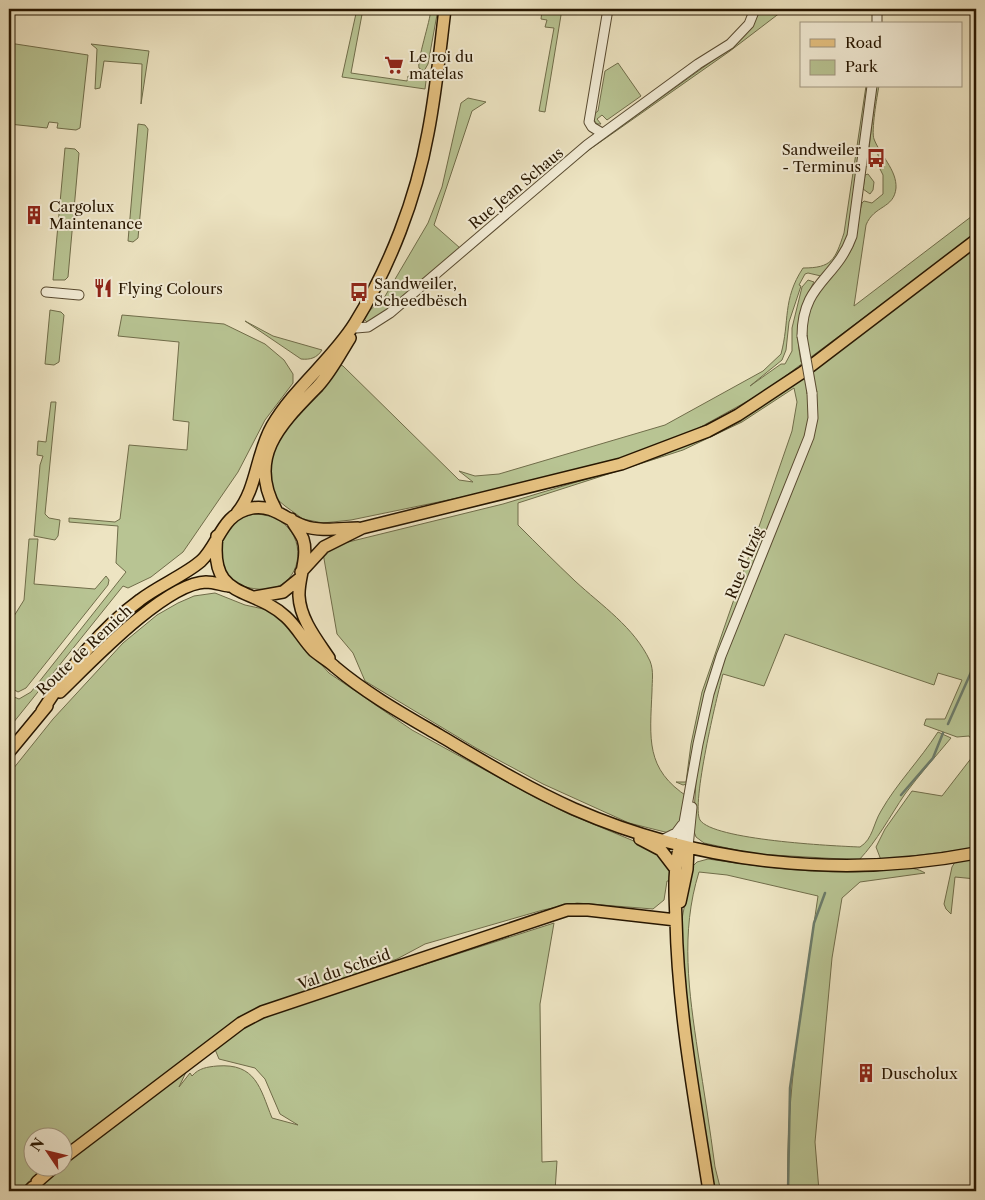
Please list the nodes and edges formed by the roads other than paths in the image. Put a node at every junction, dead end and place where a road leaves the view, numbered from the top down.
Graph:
1 (445, 9) edge
2 (608, 9) edge
3 (754, 9) edge
4 (876, 9) edge
5 (876, 22) edge
6 (872, 88) edge
7 (602, 133) junction
8 (976, 240) edge
9 (46, 292) dead end
10 (79, 295) dead end
11 (354, 324) junction
12 (307, 379) junction
13 (273, 439) junction
14 (276, 510) junction
15 (237, 513) junction
16 (291, 519) junction
17 (362, 528) junction
18 (217, 536) junction
19 (300, 575) junction
20 (229, 586) junction
21 (255, 597) junction
22 (334, 666) junction
23 (42, 711) junction
24 (698, 744) junction
25 (9, 752) edge
26 (684, 820) junction
27 (612, 824) junction
28 (662, 840) junction
29 (684, 846) junction
30 (706, 851) junction
31 (976, 854) edge
32 (674, 867) junction
33 (687, 869) junction
34 (676, 920) junction
35 (72, 1151) edge
36 (42, 1178) edge
37 (33, 1187) edge
38 (710, 1191) edge

1 - 11 main road
2 - 7 street
3 - 7 street, Rue Jean Schaus
4 - 5 street
6 - 24 street, Rue d'Itzig, bridge
7 - 11 street, Rue Jean Schaus
8 - 17 main road
9 - 10 street
11 - 12 main road
11 - 13 main road
12 - 13 main road
12 - 15 main road
13 - 14 main road
14 - 15 main road
14 - 16 main road
15 - 18 main road
16 - 17 main road
16 - 19 main road
17 - 19 main road
18 - 20 main road
18 - 23 main road, Route de Remich
19 - 21 main road
19 - 22 main road
20 - 21 main road
20 - 23 main road, Route de Remich
21 - 22 main road
22 - 27 main road
23 - 25 main road, Route de Remich
24 - 26 street, Rue d'Itzig
24 - 29 street, Rue d'Itzig
26 - 28 street
26 - 29 street, Rue d'Itzig
27 - 28 main road
27 - 32 main road
28 - 29 main road
29 - 30 main road
29 - 32 main road
29 - 33 main road
30 - 31 main road
30 - 33 main road
32 - 34 main road
33 - 34 main road
34 - 35 main road, Val du Scheid
34 - 38 main road
36 - 37 main road

